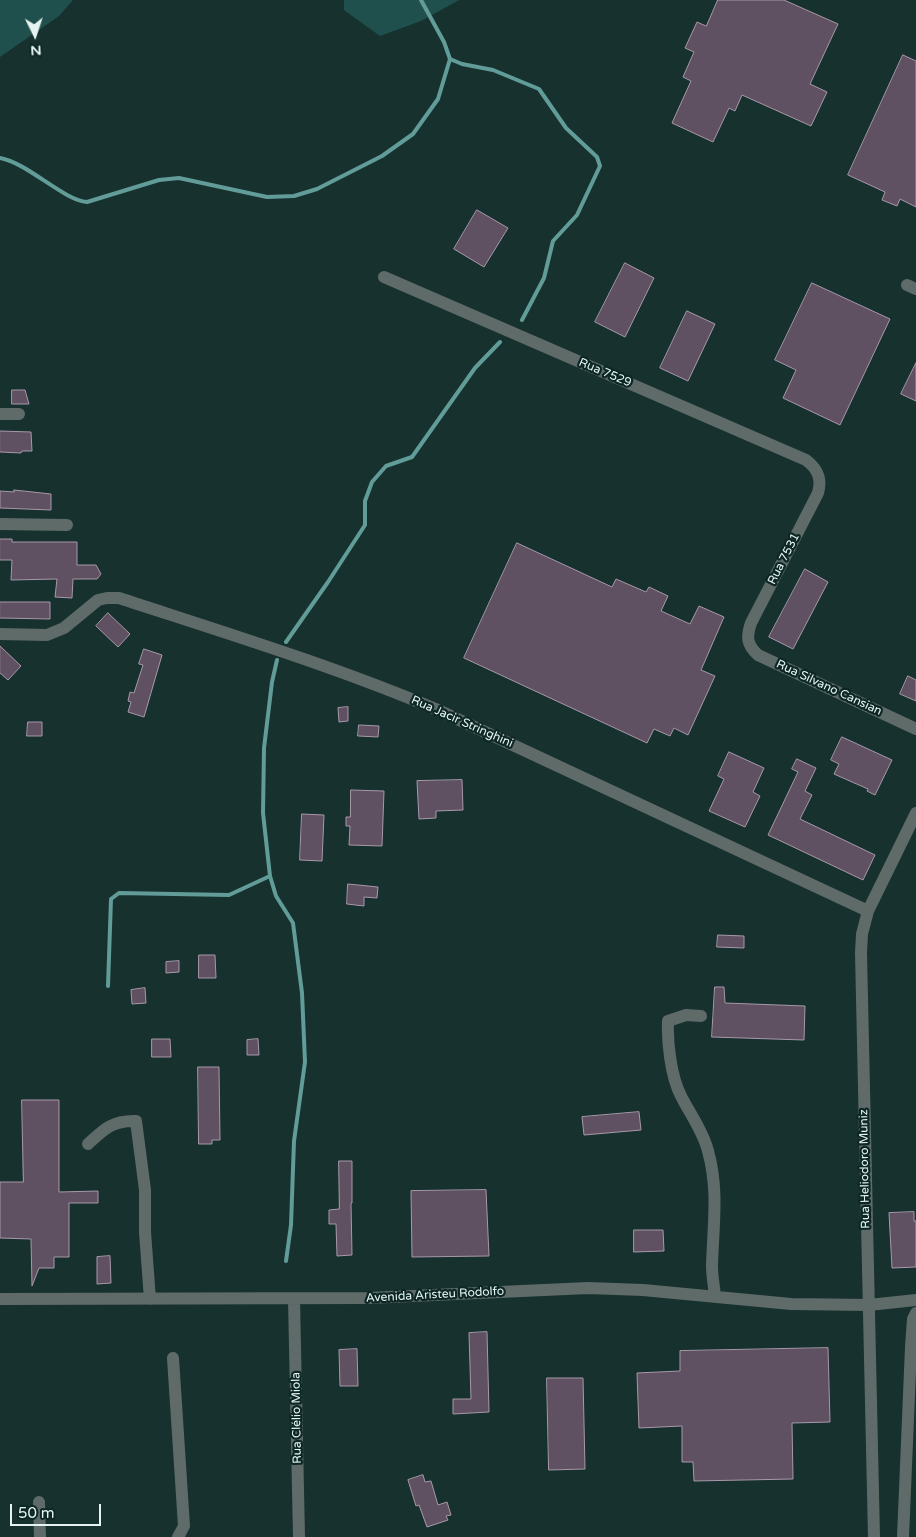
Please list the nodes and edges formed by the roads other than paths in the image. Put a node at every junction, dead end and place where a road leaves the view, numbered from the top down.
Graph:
1 (384, 277) dead end
2 (0, 414) edge
3 (19, 414) dead end
4 (820, 476) joint
5 (0, 524) edge
6 (67, 525) dead end
7 (0, 634) edge
8 (748, 641) joint
9 (916, 729) edge
10 (916, 813) edge
11 (868, 911) junction
12 (701, 1016) dead end
13 (88, 1144) dead end
14 (715, 1296) junction
15 (0, 1299) edge
16 (150, 1299) junction
17 (294, 1299) junction
18 (916, 1300) edge
19 (868, 1304) junction
20 (916, 1313) edge
21 (173, 1358) dead end
22 (39, 1502) dead end
23 (40, 1537) edge
24 (178, 1537) edge
25 (299, 1537) edge
26 (874, 1537) edge
27 (903, 1537) edge

1 - 4 street, Rua 7529
2 - 3 street
4 - 8 street, Rua 7531
5 - 6 street
7 - 11 street, Rua Jacir Stringhini
8 - 9 street, Rua Silvano Cansian
10 - 11 street, Rua Heliodoro Muniz
11 - 19 street, Rua Heliodoro Muniz
12 - 14 street
13 - 16 street
14 - 17 street, Avenida Aristeu Rodolfo
14 - 19 street, Avenida Aristeu Rodolfo
15 - 16 street, Avenida Aristeu Rodolfo
16 - 17 street, Avenida Aristeu Rodolfo
17 - 25 street, Rua Clélio Miola
18 - 19 street, Avenida Aristeu Rodolfo
19 - 26 street, Rua Heliodoro Muniz
20 - 27 street
21 - 24 street
22 - 23 street

